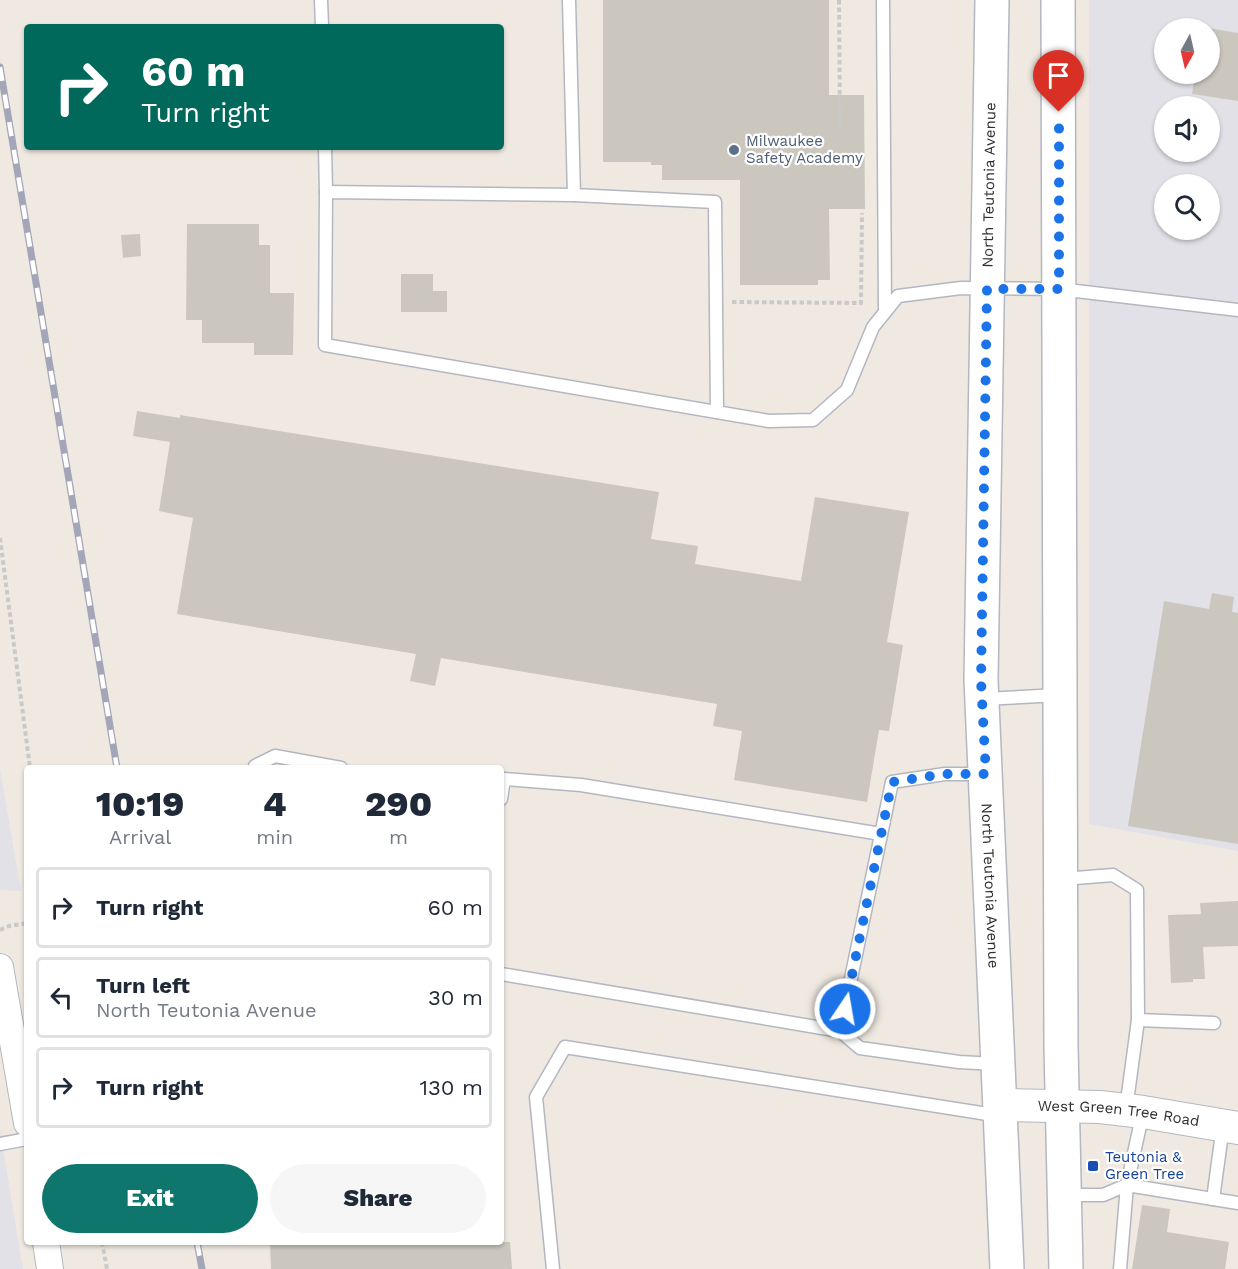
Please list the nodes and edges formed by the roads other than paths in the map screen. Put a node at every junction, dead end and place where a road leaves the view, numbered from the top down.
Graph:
1 (321, 0) edge
2 (569, 0) edge
3 (883, 0) edge
4 (992, 0) edge
5 (1058, 0) edge
6 (322, 24) edge
7 (325, 150) edge
8 (326, 192) junction
9 (574, 195) junction
10 (987, 289) junction
11 (1059, 289) junction
12 (1238, 310) edge
13 (885, 312) junction
14 (717, 412) junction
15 (1060, 695) junction
16 (982, 699) junction
17 (257, 765) edge
18 (324, 765) edge
19 (986, 774) junction
20 (504, 779) edge
21 (881, 834) junction
22 (1061, 880) junction
23 (0, 967) edge
24 (504, 975) edge
25 (1138, 1020) junction
26 (1214, 1023) dead end
27 (840, 1031) junction
28 (999, 1064) junction
29 (1062, 1105) junction
30 (24, 1106) edge
31 (1001, 1110) junction
32 (1134, 1111) junction
33 (1230, 1127) edge
34 (24, 1140) edge
35 (0, 1144) edge
36 (1127, 1185) junction
37 (1064, 1194) junction
38 (1213, 1199) junction
39 (1238, 1203) edge
40 (47, 1245) edge
41 (51, 1269) edge
42 (553, 1269) edge
43 (1006, 1269) edge
44 (1066, 1269) edge
45 (1120, 1269) edge

1 - 6 lane
2 - 9 lane
3 - 13 lane
4 - 10 main road, North Teutonia Avenue
5 - 11 main road
7 - 8 lane
8 - 9 lane
8 - 14 lane
9 - 14 lane
10 - 11 lane
10 - 13 lane
10 - 16 main road, North Teutonia Avenue
11 - 12 lane
11 - 15 main road
13 - 14 lane
15 - 16 lane
15 - 22 main road
16 - 19 main road, North Teutonia Avenue
17 - 18 lane
19 - 21 lane
19 - 28 main road, North Teutonia Avenue
20 - 21 lane
21 - 27 lane
22 - 25 lane
22 - 29 main road
23 - 30 street
24 - 27 lane
25 - 26 lane
25 - 32 lane
27 - 28 lane
28 - 31 main road, North Teutonia Avenue
29 - 31 street, West Green Tree Road
29 - 32 street, West Green Tree Road
29 - 37 main road
31 - 42 lane
31 - 43 main road, North Teutonia Avenue
32 - 33 street, West Green Tree Road
32 - 36 lane
33 - 38 lane
34 - 35 lane
36 - 37 lane
36 - 38 lane
36 - 45 lane
37 - 44 main road
38 - 39 lane
40 - 41 street

